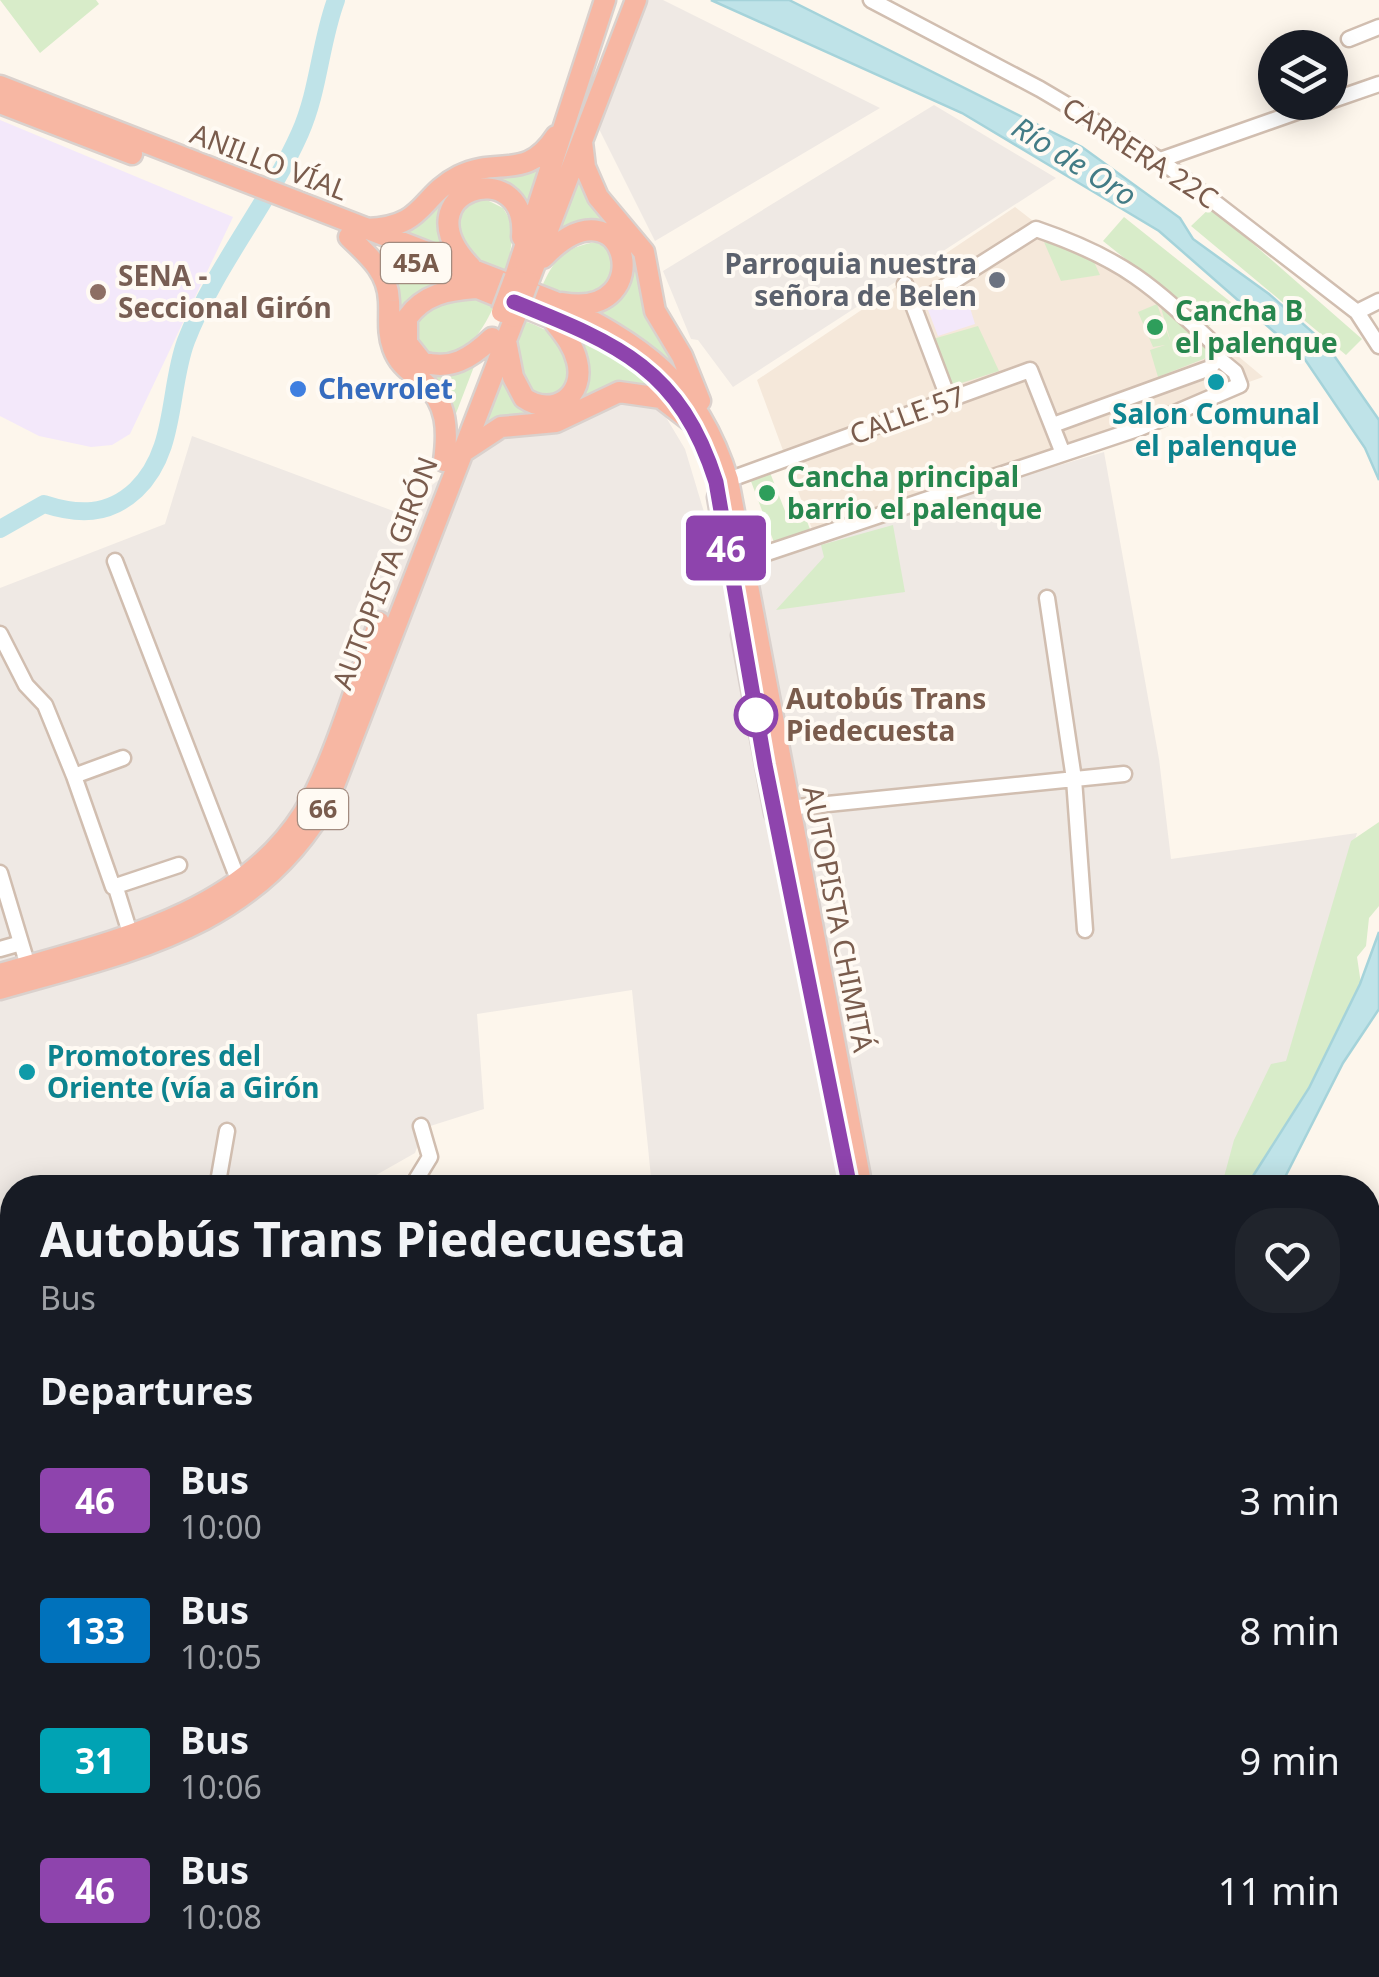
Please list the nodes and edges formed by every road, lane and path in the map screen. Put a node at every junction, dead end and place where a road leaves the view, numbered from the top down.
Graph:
1 (636, 0) edge
2 (871, 0) edge
3 (603, 6) edge
4 (1379, 27) edge
5 (1350, 39) dead end
6 (1379, 84) edge
7 (0, 86) edge
8 (1348, 95) edge
9 (0, 103) edge
10 (1276, 120) edge
11 (564, 121) junction
12 (582, 142) junction
13 (1160, 160) junction
14 (245, 190) junction
15 (357, 233) junction
16 (477, 280) junction
17 (905, 284) dead end
18 (518, 288) junction
19 (1379, 300) edge
20 (916, 305) junction
21 (552, 309) junction
22 (1357, 312) junction
23 (499, 339) junction
24 (1378, 342) edge
25 (1218, 353) junction
26 (950, 400) junction
27 (1053, 425) junction
28 (702, 426) junction
29 (1062, 451) junction
30 (453, 457) junction
31 (728, 480) junction
32 (115, 561) dead end
33 (742, 562) junction
34 (1047, 598) dead end
35 (0, 634) edge
36 (123, 758) dead end
37 (1124, 774) dead end
38 (74, 776) junction
39 (1074, 779) junction
40 (788, 808) junction
41 (178, 865) dead end
42 (0, 873) edge
43 (239, 882) junction
44 (116, 888) junction
45 (1085, 930) dead end
46 (130, 933) junction
47 (21, 943) junction
48 (0, 949) edge
49 (28, 966) junction
50 (0, 974) edge
51 (0, 990) edge
52 (420, 1126) dead end
53 (227, 1131) dead end
54 (219, 1175) edge
55 (419, 1175) edge
56 (847, 1175) edge
57 (859, 1175) edge

1 - 12 highway, AUTOPISTA GIRÓN / 66
2 - 13 street, CARRERA 22C
3 - 11 highway, AUTOPISTA GIRÓN / 66
4 - 5 street
6 - 8 street
7 - 14 highway, ANILLO VÍAL / 45A
9 - 14 highway, ANILLO VÍAL / 45A
10 - 13 street
11 - 15 highway
11 - 18 highway, AUTOPISTA GIRÓN / 66
12 - 18 highway, AUTOPISTA GIRÓN / 66
12 - 28 highway
13 - 22 street, CARRERA 22C
14 - 15 highway, ANILLO VÍAL / 45A
15 - 16 highway, ANILLO VÍAL / 45A
15 - 30 highway
16 - 18 highway, ANILLO VÍAL / 45A
16 - 18 highway
16 - 23 highway
17 - 20 street
18 - 21 highway, AUTOPISTA CHIMITÁ / 45A
18 - 21 highway
18 - 23 highway, AUTOPISTA GIRÓN / 66
19 - 22 street
20 - 25 street
20 - 26 street
21 - 23 highway
21 - 28 highway, AUTOPISTA CHIMITÁ / 45A
22 - 24 street, CARRERA 22C
23 - 30 highway, AUTOPISTA GIRÓN / 66
25 - 27 street
25 - 29 street
26 - 27 street, CALLE 57
26 - 31 street, CALLE 57
27 - 29 street
28 - 30 highway
28 - 31 highway, AUTOPISTA CHIMITÁ / 45A
28 - 56 highway, AUTOPISTA CHIMITÁ / 45A
29 - 33 street
30 - 43 highway, AUTOPISTA GIRÓN / 66
30 - 51 highway, AUTOPISTA GIRÓN / 66
31 - 33 highway, AUTOPISTA CHIMITÁ / 45A
32 - 43 street
33 - 40 highway, AUTOPISTA CHIMITÁ / 45A
34 - 39 street
35 - 38 street
36 - 38 street
37 - 39 street
38 - 44 street
39 - 40 street
39 - 45 street
40 - 57 highway, AUTOPISTA CHIMITÁ / 45A
41 - 44 street
42 - 47 street
43 - 46 highway, AUTOPISTA GIRÓN / 66
44 - 46 street
46 - 49 highway, AUTOPISTA GIRÓN / 66
47 - 48 street
47 - 49 street
49 - 50 highway, AUTOPISTA GIRÓN / 66
52 - 55 street
53 - 54 street

